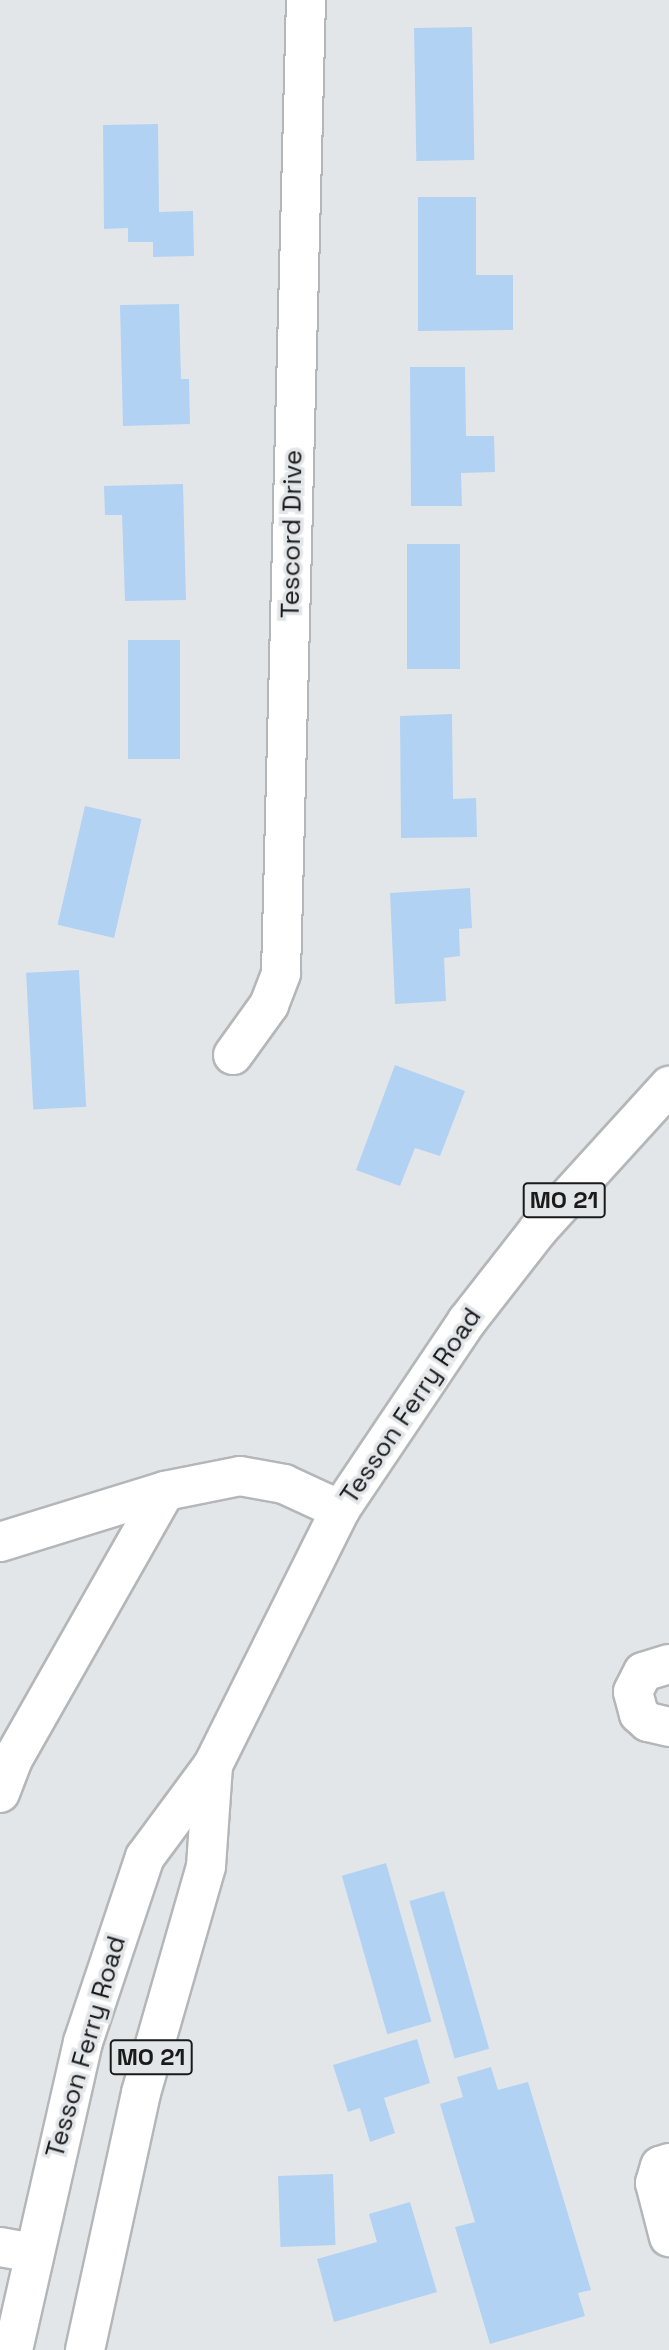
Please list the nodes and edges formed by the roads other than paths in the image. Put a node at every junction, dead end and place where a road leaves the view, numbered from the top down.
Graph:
1 (306, 0) edge
2 (233, 1055) dead end
3 (669, 1086) edge
4 (165, 1491) junction
5 (340, 1510) junction
6 (0, 1542) edge
7 (669, 1664) edge
8 (669, 1727) edge
9 (213, 1765) junction
10 (0, 1793) edge
11 (669, 2163) edge
12 (669, 2237) edge
13 (16, 2250) edge
14 (13, 2350) edge
15 (85, 2350) edge

1 - 2 main road, Tescord Drive
3 - 5 main road, Tesson Ferry Road / MO 21
4 - 5 main road
4 - 6 main road
4 - 10 main road
5 - 9 main road, Tesson Ferry Road / MO 21
7 - 8 main road
9 - 13 main road, Tesson Ferry Road / MO 21
9 - 15 main road, Tesson Ferry Road / MO 21
11 - 12 main road
13 - 14 main road, Tesson Ferry Road / MO 21

